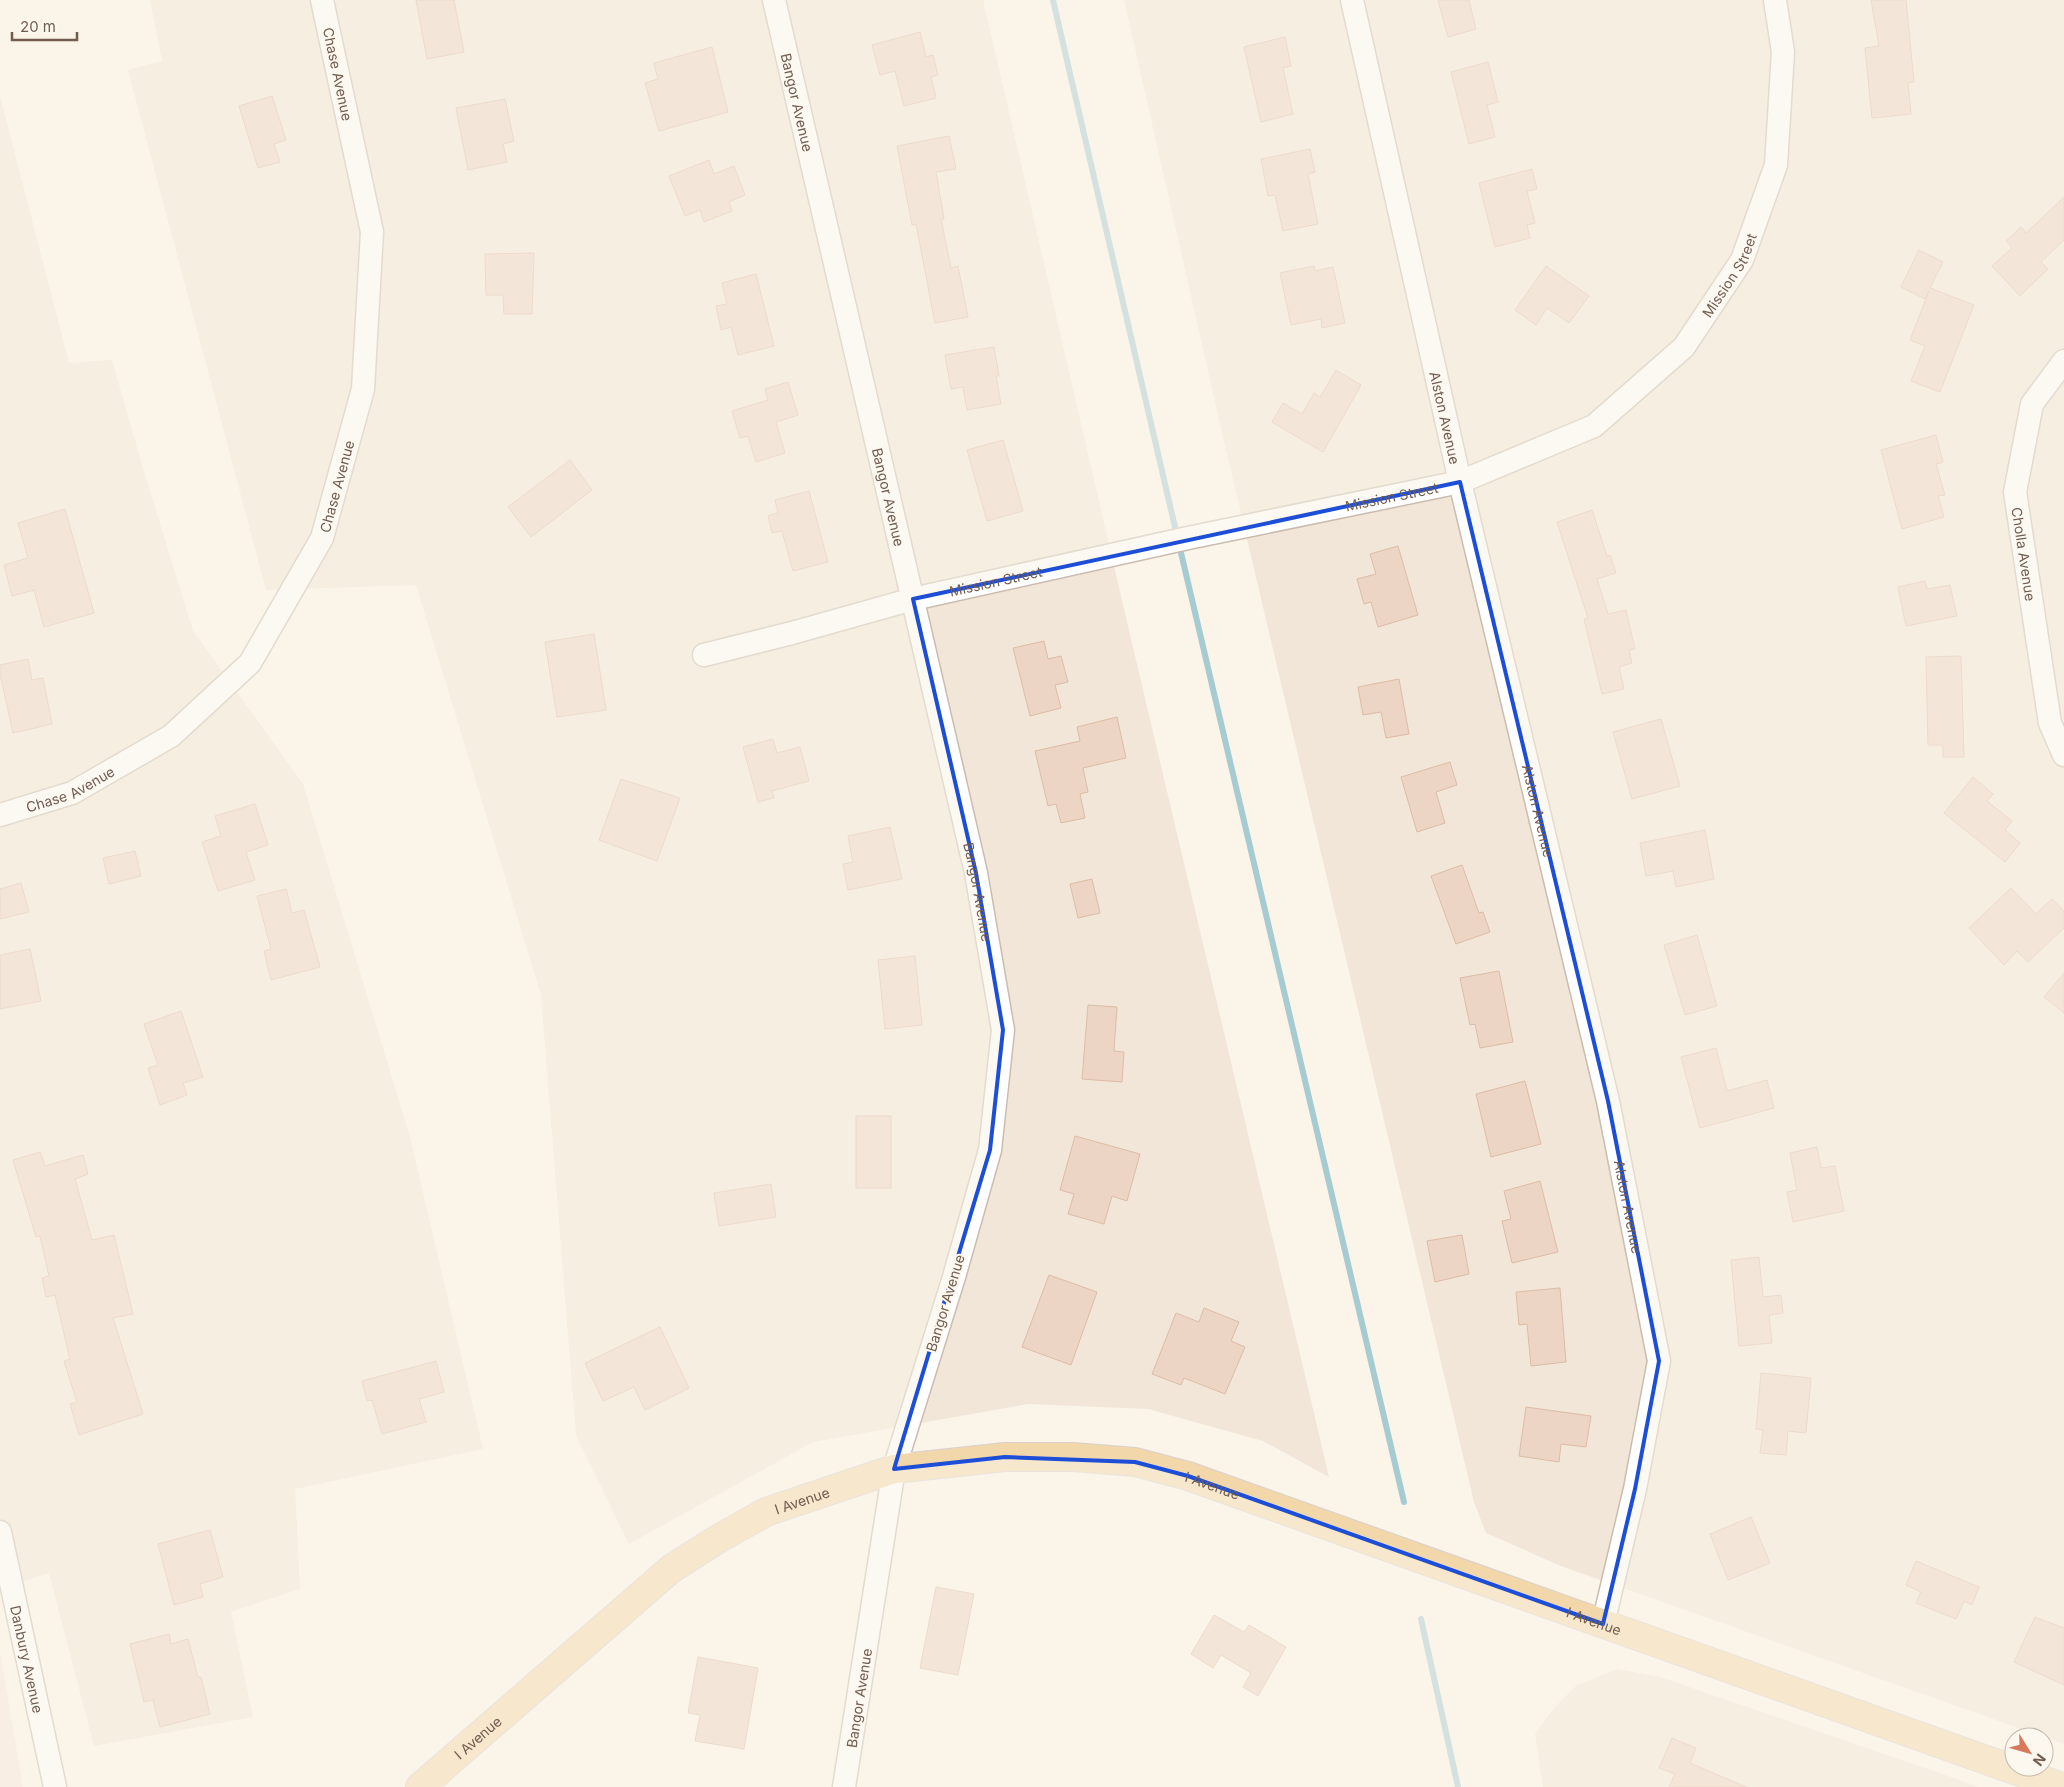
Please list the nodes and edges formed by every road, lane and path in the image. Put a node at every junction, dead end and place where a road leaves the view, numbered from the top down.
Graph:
1 (322, 0) edge
2 (774, 0) edge
3 (1352, 0) edge
4 (1774, 0) edge
5 (2064, 361) edge
6 (1460, 482) junction
7 (913, 599) junction
8 (704, 655) dead end
9 (2064, 754) edge
10 (0, 815) edge
11 (894, 1469) junction
12 (0, 1532) edge
13 (1603, 1624) junction
14 (55, 1787) edge
15 (420, 1787) edge
16 (844, 1787) edge
17 (2062, 1787) edge

1 - 10 street, Chase Avenue
2 - 7 street, Bangor Avenue
3 - 6 street, Alston Avenue
4 - 6 street, Mission Street
5 - 9 street, Cholla Avenue
6 - 7 street, Mission Street
6 - 13 street, Alston Avenue
7 - 8 street, Mission Street
7 - 11 street, Bangor Avenue
11 - 13 main road, I Avenue
11 - 15 main road, I Avenue
11 - 16 street, Bangor Avenue
12 - 14 street, Danbury Avenue
13 - 17 main road, I Avenue

